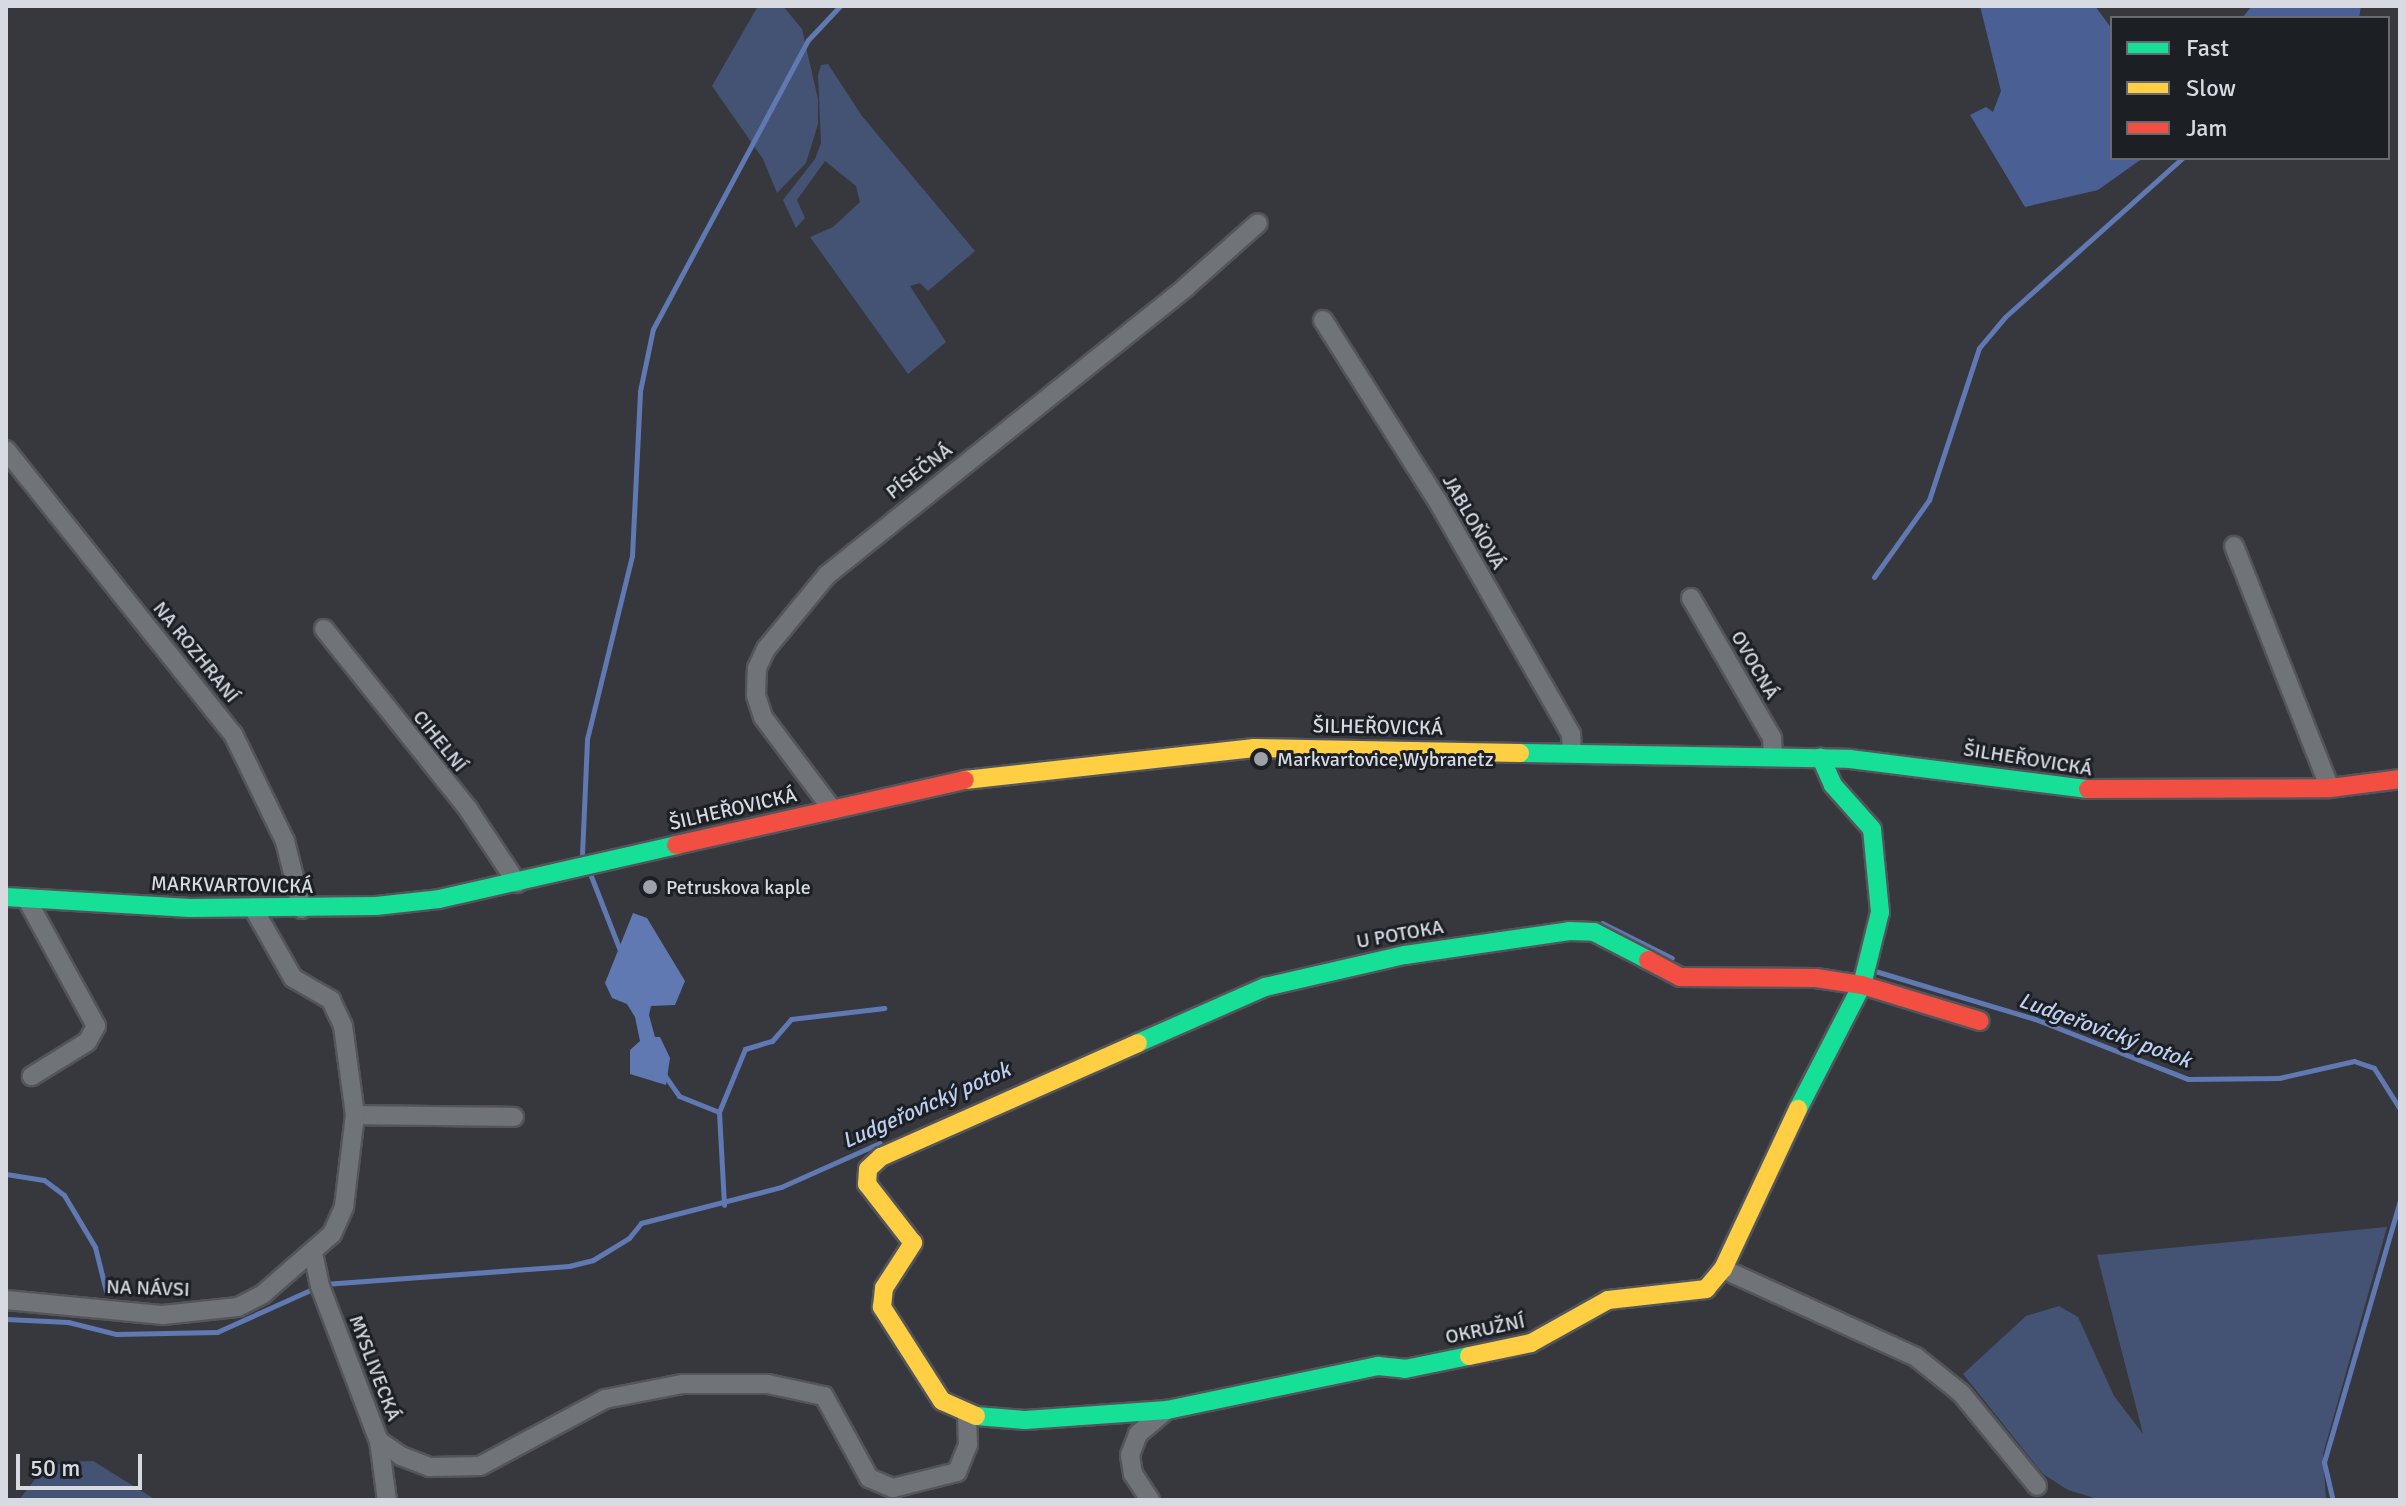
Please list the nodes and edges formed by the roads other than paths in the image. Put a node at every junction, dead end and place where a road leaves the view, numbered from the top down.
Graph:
1 (1258, 223) dead end
2 (1323, 320) dead end
3 (6, 450) edge
4 (2234, 546) dead end
5 (1691, 598) dead end
6 (324, 629) dead end
7 (1572, 753) junction
8 (1773, 756) junction
9 (1821, 758) junction
10 (2400, 779) edge
11 (2330, 788) junction
12 (832, 809) junction
13 (517, 883) junction
14 (6, 897) edge
15 (26, 898) junction
16 (439, 899) joint
17 (253, 908) junction
18 (302, 909) junction
19 (1862, 985) junction
20 (1980, 1021) dead end
21 (32, 1076) dead end
22 (355, 1115) junction
23 (514, 1117) dead end
24 (313, 1253) junction
25 (1723, 1269) junction
26 (6, 1300) edge
27 (1167, 1410) junction
28 (967, 1415) junction
29 (379, 1441) junction
30 (2037, 1486) dead end
31 (387, 1500) edge
32 (1150, 1500) edge

1 - 12 street, PÍSEČNÁ
2 - 7 street, JABLOŇOVÁ
3 - 18 street, NA ROZHRANÍ
4 - 11 street
5 - 8 street, OVOCNÁ
6 - 13 street, CIHELNÍ
7 - 8 street, ŠILHEŘOVICKÁ
7 - 12 street, ŠILHEŘOVICKÁ
8 - 9 street, ŠILHEŘOVICKÁ
9 - 11 street, ŠILHEŘOVICKÁ
9 - 19 street
10 - 11 street, ŠILHEŘOVICKÁ
12 - 13 street, ŠILHEŘOVICKÁ
13 - 16 street, ŠILHEŘOVICKÁ
14 - 15 street, MARKVARTOVICKÁ
15 - 17 street, MARKVARTOVICKÁ
15 - 21 street
16 - 18 street, MARKVARTOVICKÁ
17 - 18 street, MARKVARTOVICKÁ
17 - 22 street, NA NÁVSI
19 - 20 street, U POTOKA
19 - 25 street
19 - 28 street, U POTOKA
22 - 23 street
22 - 24 street, NA NÁVSI
24 - 26 street, NA NÁVSI
24 - 29 street, MYSLIVECKÁ
25 - 27 street, OKRUŽNÍ
25 - 30 street
27 - 28 street, OKRUŽNÍ
27 - 32 street
28 - 29 street
29 - 31 street, MYSLIVECKÁ

